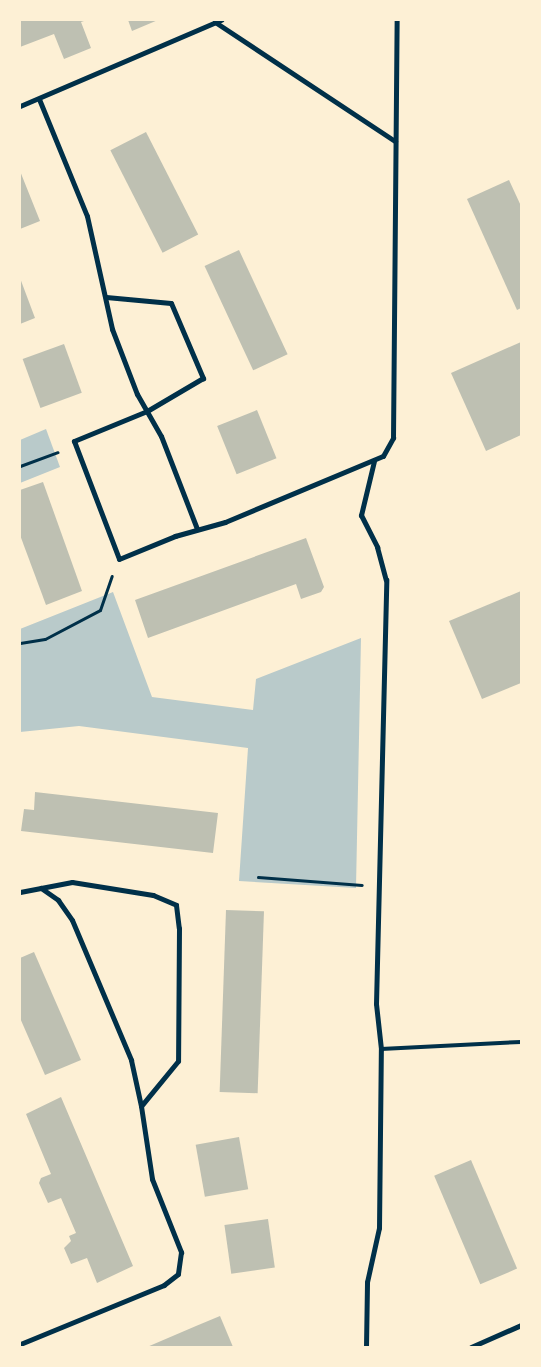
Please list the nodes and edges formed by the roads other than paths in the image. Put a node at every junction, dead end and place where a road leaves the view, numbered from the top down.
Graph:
1 (397, 20) edge
2 (218, 21) edge
3 (38, 99) junction
4 (20, 106) edge
5 (395, 141) junction
6 (106, 297) junction
7 (147, 411) junction
8 (374, 461) junction
9 (197, 529) junction
10 (386, 580) joint
11 (41, 888) junction
12 (20, 892) edge
13 (376, 1004) joint
14 (521, 1042) edge
15 (381, 1048) junction
16 (141, 1106) junction
17 (521, 1325) edge
18 (20, 1344) edge
19 (366, 1347) edge
20 (471, 1347) edge

1 - 5 street
2 - 3 street
2 - 5 street
3 - 4 street
3 - 6 street
5 - 8 street
6 - 7 street
6 - 7 street
7 - 9 street
7 - 9 street
8 - 9 street
8 - 10 street
10 - 13 street
11 - 12 street
11 - 16 street
11 - 16 street
13 - 15 street
14 - 15 lane
15 - 19 street
16 - 18 street
17 - 20 street

